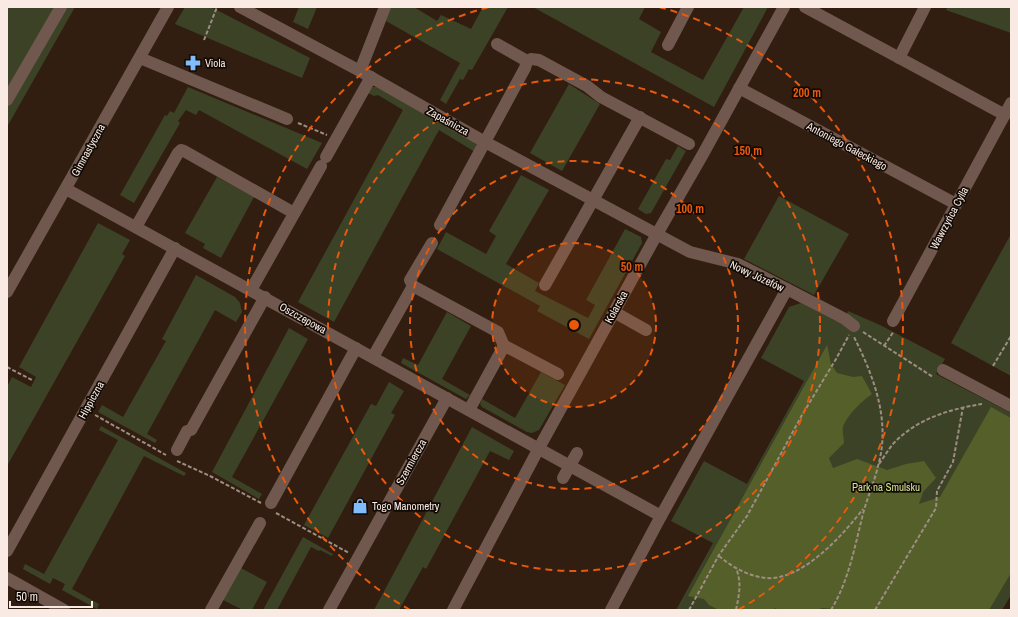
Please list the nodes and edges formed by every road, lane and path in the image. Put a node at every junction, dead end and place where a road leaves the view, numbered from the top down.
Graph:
1 (61, 7) edge
2 (168, 7) edge
3 (217, 7) edge
4 (385, 7) edge
5 (688, 7) edge
6 (784, 7) edge
7 (805, 7) edge
8 (924, 7) edge
9 (243, 8) edge
10 (204, 40) dead end
11 (497, 44) dead end
12 (668, 45) dead end
13 (140, 58) junction
14 (899, 58) junction
15 (527, 61) junction
16 (360, 71) junction
17 (370, 77) junction
18 (739, 88) junction
19 (7, 100) edge
20 (1011, 103) edge
21 (1005, 115) junction
22 (640, 118) junction
23 (287, 119) joint
24 (336, 139) junction
25 (485, 142) junction
26 (688, 144) dead end
27 (66, 188) junction
28 (594, 200) junction
29 (956, 204) junction
30 (294, 213) junction
31 (440, 225) dead end
32 (136, 227) junction
33 (657, 234) junction
34 (432, 243) dead end
35 (175, 248) junction
36 (545, 285) dead end
37 (413, 286) junction
38 (251, 290) junction
39 (788, 290) junction
40 (7, 292) edge
41 (265, 298) junction
42 (614, 312) junction
43 (893, 321) joint
44 (854, 326) joint
45 (646, 330) dead end
46 (1011, 336) edge
47 (504, 346) junction
48 (884, 346) junction
49 (356, 348) junction
50 (373, 357) junction
51 (994, 366) dead end
52 (7, 367) edge
53 (946, 372) joint
54 (558, 374) dead end
55 (32, 380) dead end
56 (447, 398) junction
57 (984, 404) dead end
58 (1011, 406) edge
59 (963, 407) junction
60 (85, 410) junction
61 (469, 410) junction
62 (539, 448) junction
63 (177, 450) dead end
64 (577, 453) dead end
65 (570, 465) junction
66 (879, 465) junction
67 (563, 478) dead end
68 (269, 506) junction
69 (864, 508) junction
70 (661, 516) junction
71 (260, 523) dead end
72 (7, 551) edge
73 (719, 555) junction
74 (357, 558) junction
75 (736, 568) junction
76 (7, 578) edge
77 (64, 610) edge
78 (212, 610) edge
79 (329, 610) edge
80 (453, 610) edge
81 (611, 610) edge
82 (689, 610) edge
83 (736, 610) edge
84 (831, 610) edge
85 (876, 610) edge

1 - 19 street
2 - 13 street, Gimnastyczna
3 - 10 path
4 - 16 street
5 - 12 street
6 - 18 street, Kolarska
7 - 14 street
8 - 14 street
9 - 16 street, Zapaśnicza
11 - 15 street
13 - 23 street
13 - 27 street, Gimnastyczna
14 - 21 street
15 - 22 street
15 - 25 street
16 - 17 street, Zapaśnicza
17 - 24 street
17 - 25 street, Zapaśnicza
18 - 29 street, Antoniego Gałeckiego
18 - 33 street, Kolarska
20 - 21 street, Wawrzyńca Cylla
21 - 29 street, Wawrzyńca Cylla
22 - 26 street
22 - 28 street
23 - 24 path
24 - 30 street
25 - 28 street, Zapaśnicza
25 - 31 street
27 - 32 street, Oszczepowa
27 - 40 street, Gimnastyczna
28 - 33 street, Zapaśnicza
28 - 36 street
29 - 43 street, Wawrzyńca Cylla
30 - 32 street
30 - 38 street
32 - 35 street, Oszczepowa
33 - 39 street, Nowy Józefów
33 - 42 street, Kolarska
34 - 37 street
35 - 38 street, Oszczepowa
35 - 60 street, Hippiczna
37 - 47 street
37 - 50 street
38 - 41 street, Oszczepowa
39 - 44 street, Nowy Józefów
39 - 70 street
41 - 49 street, Oszczepowa
41 - 63 street
42 - 45 street
42 - 62 street, Kolarska
43 - 48 path
44 - 48 path
46 - 51 path
47 - 54 street
47 - 61 street
48 - 53 path
49 - 50 street, Oszczepowa
49 - 68 street
50 - 56 street, Oszczepowa
52 - 55 path
53 - 58 street
56 - 61 street, Oszczepowa
56 - 74 street, Szermiercza
57 - 59 path
59 - 66 path
59 - 85 path
60 - 68 path
60 - 72 street, Hippiczna
61 - 62 street, Oszczepowa
62 - 65 street, Oszczepowa
62 - 80 street, Kolarska
64 - 65 street
65 - 67 street
65 - 70 street, Oszczepowa
66 - 69 path
66 - 73 path
68 - 74 path
69 - 75 path
69 - 84 path
70 - 81 street
71 - 78 street
73 - 75 path
73 - 82 path
74 - 79 street, Szermiercza
75 - 83 path
76 - 77 street

